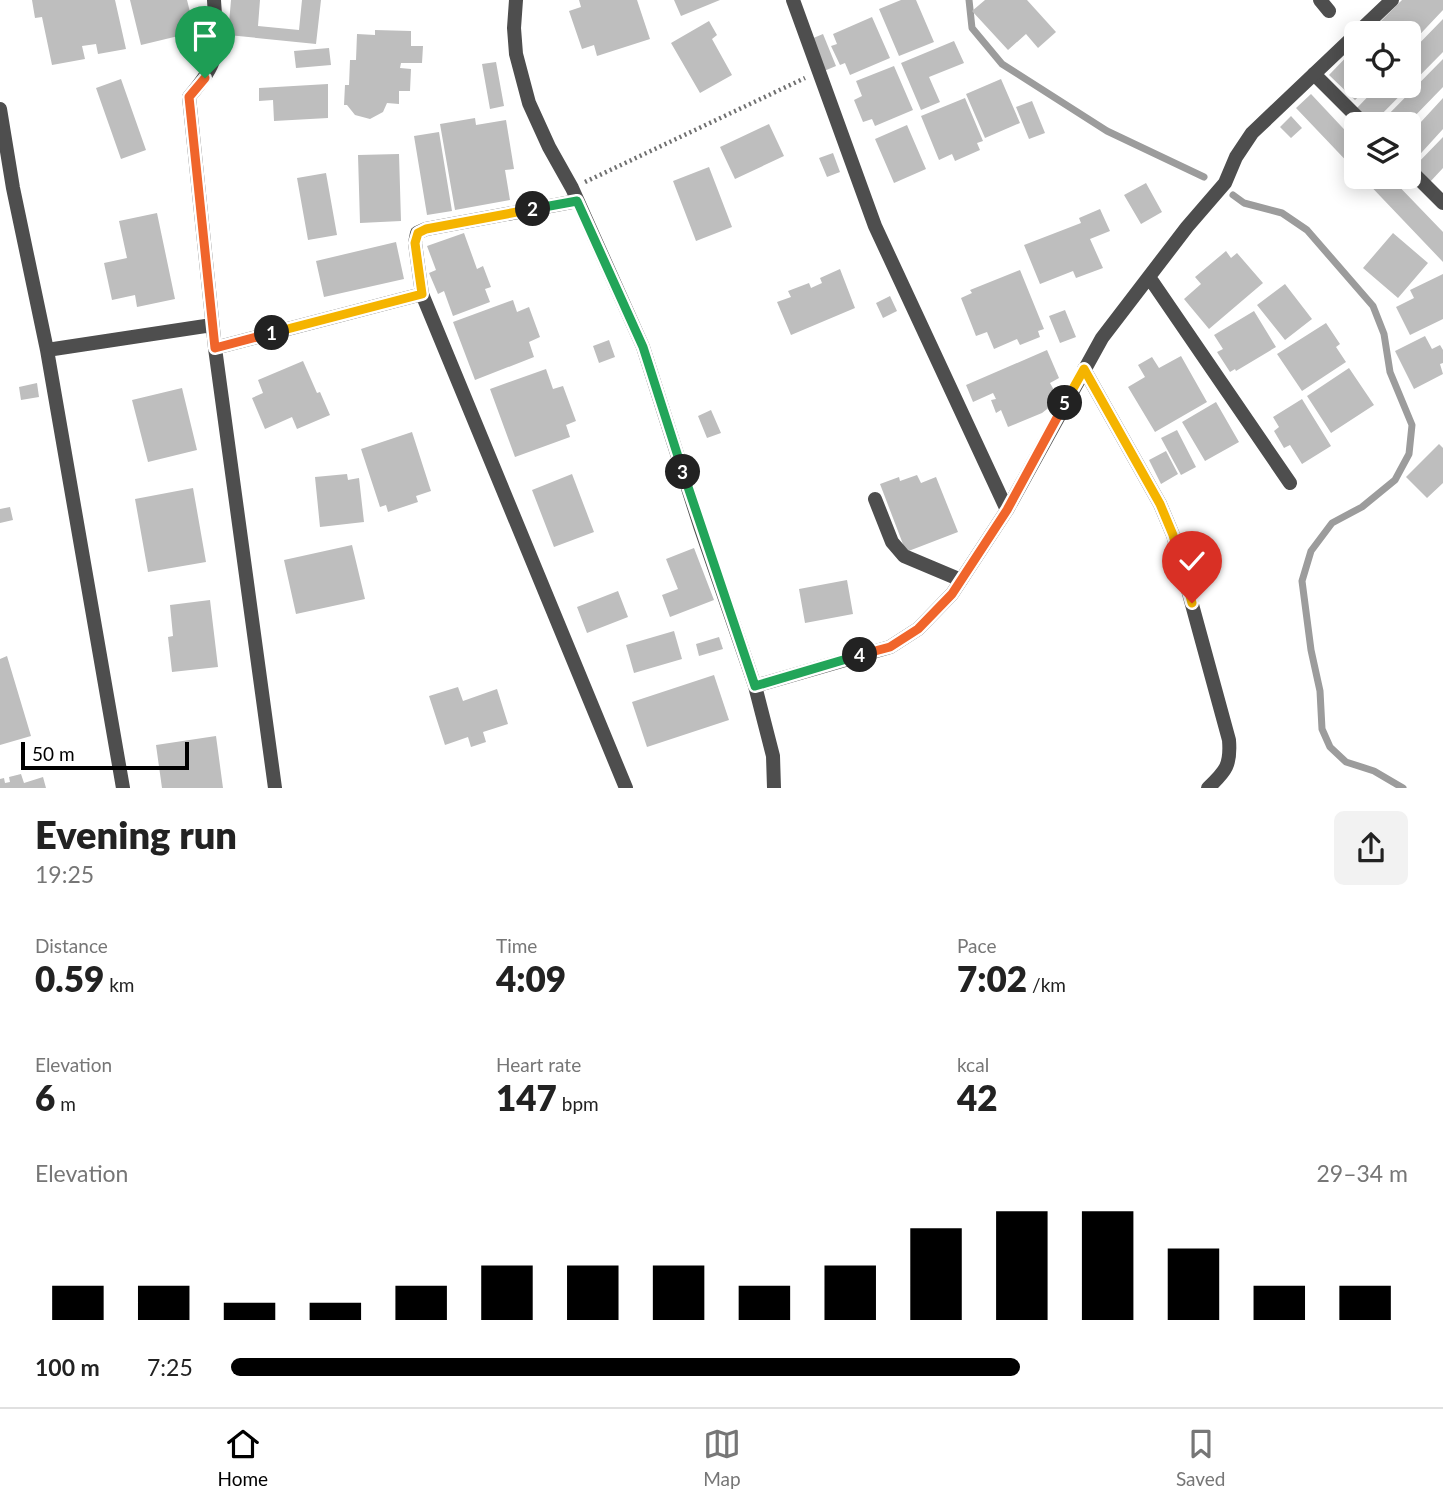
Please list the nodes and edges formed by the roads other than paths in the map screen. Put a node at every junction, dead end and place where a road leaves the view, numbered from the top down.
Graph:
1 (214, 0) edge
2 (516, 0) edge
3 (793, 0) edge
4 (1392, 0) edge
5 (1314, 74) junction
6 (0, 109) edge
7 (1352, 112) edge
8 (1421, 181) edge
9 (6, 188) edge
10 (574, 195) junction
11 (1443, 203) edge
12 (1149, 277) junction
13 (422, 294) junction
14 (212, 325) junction
15 (215, 348) junction
16 (47, 350) junction
17 (1084, 369) junction
18 (1290, 483) dead end
19 (875, 499) dead end
20 (1007, 510) junction
21 (961, 580) junction
22 (755, 686) junction
23 (123, 788) edge
24 (275, 788) edge
25 (626, 788) edge
26 (774, 788) edge
27 (1208, 788) edge

1 - 14 street
2 - 10 street
3 - 20 street
4 - 5 street
5 - 7 street
5 - 12 street
6 - 9 street
8 - 11 street
9 - 16 street
10 - 13 street
10 - 22 street
12 - 17 street
12 - 18 street
13 - 15 street
13 - 25 street
14 - 15 street
14 - 16 street
15 - 24 street
16 - 23 street
17 - 20 street
17 - 27 street
19 - 21 street
20 - 21 street
21 - 22 street
22 - 26 street

